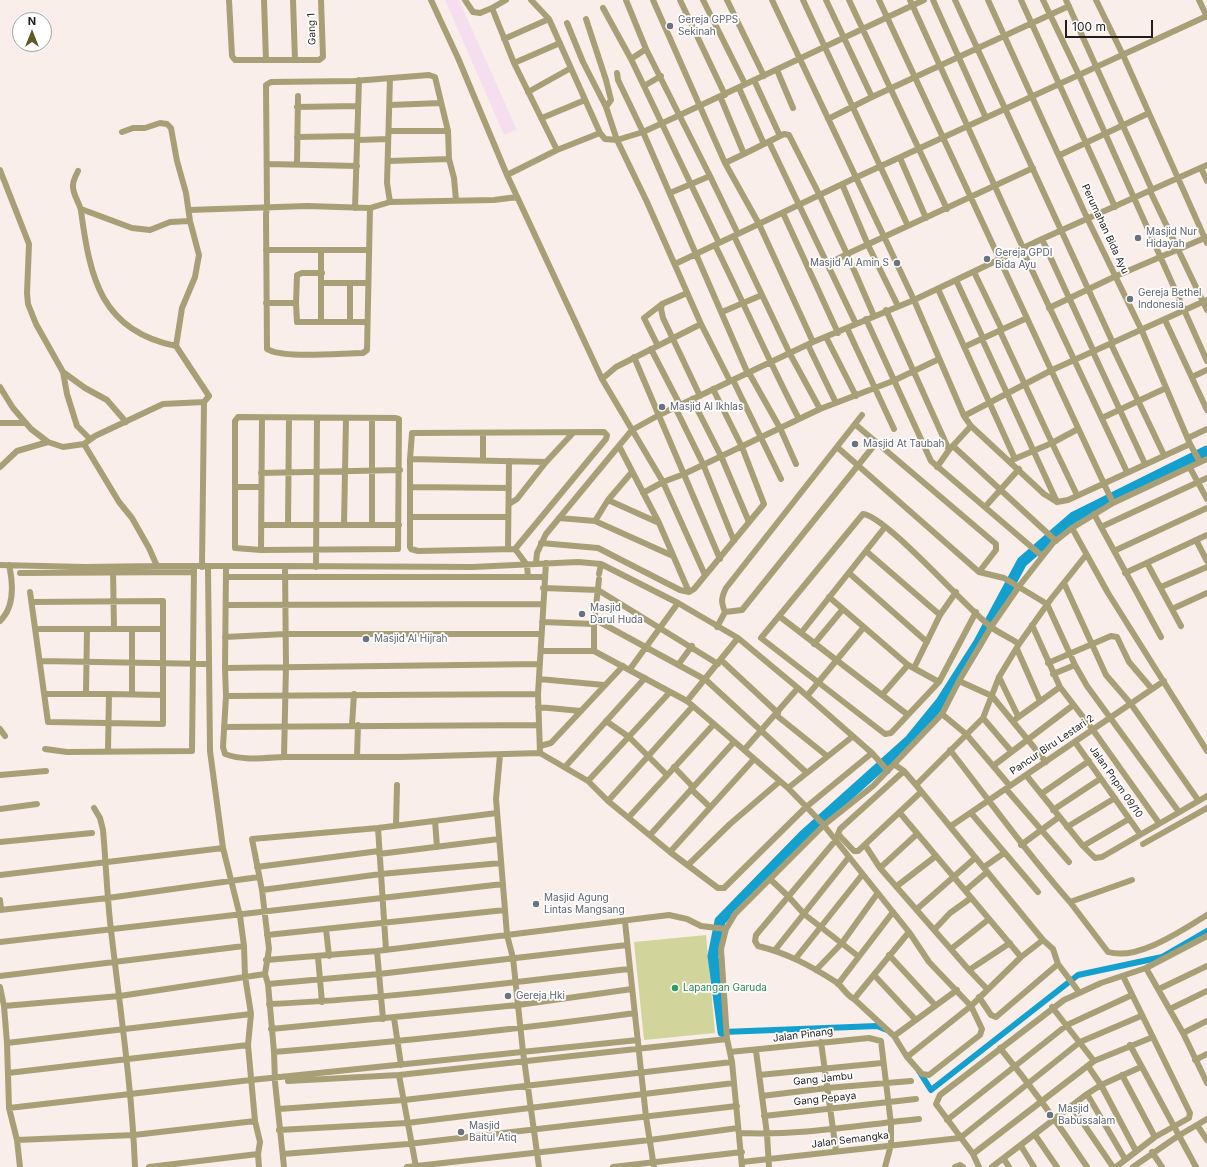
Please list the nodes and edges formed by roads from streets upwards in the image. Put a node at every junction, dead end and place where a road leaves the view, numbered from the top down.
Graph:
1 (229, 0) edge
2 (264, 0) edge
3 (293, 0) edge
4 (321, 0) edge
5 (430, 0) edge
6 (465, 0) edge
7 (506, 0) edge
8 (531, 0) edge
9 (626, 0) edge
10 (653, 0) edge
11 (680, 0) edge
12 (703, 0) edge
13 (727, 0) edge
14 (772, 0) edge
15 (803, 0) edge
16 (826, 0) edge
17 (849, 0) edge
18 (879, 0) edge
19 (924, 0) edge
20 (933, 0) edge
21 (955, 0) edge
22 (988, 0) edge
23 (1021, 0) edge
24 (1043, 0) edge
25 (1096, 0) edge
26 (1199, 0) edge
27 (911, 3) edge
28 (1067, 3) edge
29 (492, 8) junction
30 (603, 8) dead end
31 (1050, 15) junction
32 (1207, 16) edge
33 (887, 17) junction
34 (549, 19) junction
35 (586, 19) dead end
36 (567, 22) dead end
37 (1031, 24) junction
38 (862, 28) junction
39 (1005, 36) junction
40 (842, 37) junction
41 (504, 39) junction
42 (560, 43) junction
43 (823, 47) junction
44 (978, 48) junction
45 (646, 49) junction
46 (1123, 55) junction
47 (959, 57) junction
48 (631, 59) junction
49 (799, 59) junction
50 (266, 60) junction
51 (295, 60) junction
52 (514, 63) junction
53 (939, 66) junction
54 (1097, 67) junction
55 (571, 68) junction
56 (777, 70) junction
57 (617, 73) dead end
58 (1079, 75) junction
59 (660, 76) junction
60 (764, 76) junction
61 (916, 76) junction
62 (390, 78) junction
63 (359, 80) junction
64 (754, 80) junction
65 (746, 84) junction
66 (1059, 84) junction
67 (644, 86) junction
68 (739, 88) junction
69 (892, 88) junction
70 (528, 92) junction
71 (298, 96) dead end
72 (723, 96) junction
73 (1033, 96) junction
74 (872, 97) junction
75 (585, 100) junction
76 (441, 103) junction
77 (390, 105) junction
78 (357, 106) junction
79 (699, 106) junction
80 (297, 107) junction
81 (606, 107) junction
82 (852, 107) junction
83 (793, 108) dead end
84 (1005, 109) junction
85 (1149, 113) junction
86 (680, 116) junction
87 (542, 118) junction
88 (986, 118) junction
89 (828, 119) junction
90 (662, 124) junction
91 (1123, 125) junction
92 (968, 127) junction
93 (389, 131) junction
94 (448, 131) junction
95 (122, 132) dead end
96 (600, 132) junction
97 (643, 132) junction
98 (1104, 134) junction
99 (780, 136) junction
100 (297, 137) junction
101 (357, 138) junction
102 (944, 138) junction
103 (388, 139) junction
104 (617, 140) junction
105 (767, 143) junction
106 (1087, 143) junction
107 (920, 149) junction
108 (557, 150) junction
109 (744, 154) junction
110 (1060, 155) junction
111 (900, 158) junction
112 (449, 159) junction
113 (389, 161) junction
114 (725, 163) junction
115 (268, 164) junction
116 (297, 164) junction
117 (357, 166) junction
118 (1204, 166) edge
119 (882, 167) junction
120 (1033, 168) junction
121 (0, 170) edge
122 (78, 171) dead end
123 (507, 175) junction
124 (710, 176) junction
125 (855, 178) junction
126 (1178, 178) junction
127 (1207, 181) edge
128 (692, 184) junction
129 (842, 184) junction
130 (995, 186) junction
131 (1151, 190) junction
132 (670, 193) junction
133 (820, 196) junction
134 (971, 196) junction
135 (517, 197) junction
136 (1134, 198) junction
137 (456, 200) junction
138 (390, 202) junction
139 (800, 205) junction
140 (268, 207) junction
141 (1115, 207) junction
142 (355, 208) junction
143 (370, 208) junction
144 (81, 209) junction
145 (947, 209) junction
146 (189, 210) junction
147 (783, 213) junction
148 (926, 218) junction
149 (1088, 220) junction
150 (190, 221) junction
151 (759, 224) junction
152 (908, 226) junction
153 (1060, 232) junction
154 (736, 235) junction
155 (884, 238) junction
156 (1042, 239) junction
157 (1206, 239) edge
158 (717, 244) junction
159 (868, 244) junction
160 (1023, 249) junction
161 (1179, 249) junction
162 (266, 250) junction
163 (321, 250) junction
164 (368, 250) junction
165 (696, 253) junction
166 (847, 254) junction
167 (1160, 258) junction
168 (999, 260) junction
169 (674, 264) junction
170 (828, 264) junction
171 (974, 272) junction
172 (322, 273) junction
173 (1116, 276) junction
174 (956, 280) junction
175 (322, 283) junction
176 (350, 283) junction
177 (367, 283) junction
178 (938, 289) junction
179 (1088, 289) junction
180 (687, 293) junction
181 (762, 295) junction
182 (1069, 298) junction
183 (914, 300) junction
184 (1205, 301) edge
185 (743, 302) junction
186 (266, 303) junction
187 (296, 303) junction
188 (662, 304) junction
189 (898, 306) junction
190 (1049, 308) junction
191 (886, 310) junction
192 (1207, 310) edge
193 (1184, 311) junction
194 (722, 312) junction
195 (874, 316) junction
196 (1027, 318) junction
197 (866, 319) junction
198 (1165, 320) junction
199 (321, 322) junction
200 (350, 322) junction
201 (366, 322) junction
202 (701, 324) junction
203 (856, 324) junction
204 (847, 328) junction
205 (1001, 330) junction
206 (1142, 331) junction
207 (838, 333) junction
208 (826, 337) junction
209 (673, 339) junction
210 (983, 339) junction
211 (810, 343) junction
212 (1112, 344) junction
213 (176, 346) junction
214 (658, 346) junction
215 (964, 347) junction
216 (651, 350) junction
217 (1094, 352) junction
218 (790, 354) junction
219 (634, 357) junction
220 (939, 359) junction
221 (1075, 360) junction
222 (1207, 361) edge
223 (769, 364) junction
224 (1052, 370) junction
225 (1207, 370) edge
226 (63, 372) junction
227 (912, 372) junction
228 (749, 373) junction
229 (1192, 377) junction
230 (602, 379) junction
231 (732, 380) junction
232 (893, 382) junction
233 (1026, 384) junction
234 (0, 387) edge
235 (1166, 388) junction
236 (713, 389) junction
237 (874, 389) junction
238 (1008, 393) junction
239 (700, 396) junction
240 (856, 396) junction
241 (692, 400) junction
242 (1138, 401) junction
243 (204, 402) junction
244 (836, 403) junction
245 (989, 403) junction
246 (678, 406) junction
247 (820, 409) junction
248 (1120, 410) junction
249 (1207, 410) edge
250 (659, 415) junction
251 (862, 415) dead end
252 (964, 416) junction
253 (262, 418) junction
254 (289, 418) junction
255 (317, 418) junction
256 (346, 418) junction
257 (372, 418) junction
258 (1102, 418) junction
259 (799, 419) junction
260 (126, 422) junction
261 (0, 423) edge
262 (25, 423) junction
263 (856, 425) junction
264 (971, 426) junction
265 (780, 428) junction
266 (894, 429) dead end
267 (1078, 429) junction
268 (1207, 429) edge
269 (632, 430) junction
270 (483, 432) junction
271 (573, 432) junction
272 (761, 438) junction
273 (90, 439) junction
274 (1189, 441) junction
275 (48, 442) junction
276 (876, 443) junction
277 (1052, 443) junction
278 (84, 444) junction
279 (619, 446) junction
280 (742, 447) junction
281 (837, 447) junction
282 (951, 448) junction
283 (1033, 452) junction
284 (1164, 455) junction
285 (721, 456) junction
286 (1198, 458) junction
287 (410, 459) junction
288 (1207, 459) edge
289 (483, 460) junction
290 (1012, 460) junction
291 (509, 461) junction
292 (546, 462) junction
293 (703, 464) junction
294 (796, 464) dead end
295 (1145, 464) junction
296 (857, 465) junction
297 (0, 467) edge
298 (937, 467) junction
299 (1190, 468) junction
300 (1019, 469) junction
301 (372, 470) junction
302 (400, 470) junction
303 (316, 471) junction
304 (344, 471) junction
305 (632, 472) junction
306 (1128, 472) junction
307 (261, 473) junction
308 (288, 473) junction
309 (684, 474) junction
310 (1207, 478) edge
311 (573, 479) junction
312 (781, 479) dead end
313 (664, 482) junction
314 (1198, 482) junction
315 (1103, 483) junction
316 (235, 487) junction
317 (261, 487) junction
318 (410, 487) junction
319 (509, 488) junction
320 (584, 488) junction
321 (1001, 489) junction
322 (643, 493) junction
323 (1077, 496) junction
324 (608, 500) junction
325 (1112, 500) junction
326 (1207, 500) edge
327 (1056, 502) junction
328 (509, 504) junction
329 (985, 507) junction
330 (1207, 508) edge
331 (1094, 514) junction
332 (410, 517) junction
333 (508, 517) junction
334 (559, 518) junction
335 (595, 521) junction
336 (749, 522) junction
337 (659, 523) junction
338 (261, 525) junction
339 (288, 525) junction
340 (315, 525) junction
341 (344, 525) junction
342 (372, 525) junction
343 (399, 525) junction
344 (885, 527) junction
345 (1072, 528) junction
346 (1101, 528) junction
347 (1207, 536) edge
348 (1054, 540) junction
349 (1196, 540) junction
350 (734, 541) junction
351 (541, 543) junction
352 (512, 549) junction
353 (261, 550) junction
354 (316, 551) junction
355 (866, 551) junction
356 (1114, 551) junction
357 (1038, 552) junction
358 (1086, 555) junction
359 (673, 556) junction
360 (720, 559) junction
361 (1207, 561) edge
362 (526, 563) junction
363 (536, 563) junction
364 (546, 563) junction
365 (1147, 563) junction
366 (8, 564) junction
367 (601, 564) junction
368 (0, 565) edge
369 (316, 565) junction
370 (157, 566) junction
371 (286, 566) junction
372 (205, 567) junction
373 (1207, 567) edge
374 (226, 568) junction
375 (194, 569) junction
376 (113, 570) junction
377 (979, 572) junction
378 (20, 573) dead end
379 (849, 573) junction
380 (1125, 573) junction
381 (705, 575) junction
382 (226, 577) junction
383 (285, 577) junction
384 (528, 577) junction
385 (544, 577) junction
386 (1064, 583) junction
387 (1016, 586) junction
388 (1161, 587) junction
389 (543, 588) junction
390 (598, 590) junction
391 (30, 592) dead end
392 (689, 592) junction
393 (956, 592) junction
394 (1207, 593) edge
395 (829, 597) junction
396 (113, 601) junction
397 (32, 602) junction
398 (678, 603) junction
399 (286, 604) junction
400 (543, 604) junction
401 (1047, 604) junction
402 (226, 605) junction
403 (843, 609) junction
404 (1172, 609) junction
405 (725, 612) junction
406 (976, 612) junction
407 (940, 615) junction
408 (779, 616) junction
409 (0, 621) edge
410 (594, 621) junction
411 (542, 622) junction
412 (988, 625) junction
413 (1032, 625) junction
414 (1181, 626) dead end
415 (660, 627) junction
416 (717, 627) junction
417 (864, 627) junction
418 (37, 629) junction
419 (87, 629) junction
420 (114, 629) junction
421 (132, 629) junction
422 (163, 629) junction
423 (801, 633) junction
424 (286, 634) junction
425 (541, 634) junction
426 (225, 637) junction
427 (1161, 637) dead end
428 (738, 638) junction
429 (927, 642) junction
430 (814, 644) junction
431 (1091, 645) junction
432 (692, 646) junction
433 (1018, 647) junction
434 (646, 648) junction
435 (541, 651) junction
436 (594, 651) junction
437 (1070, 654) junction
438 (836, 660) junction
439 (87, 661) junction
440 (41, 662) junction
441 (131, 662) junction
442 (720, 662) junction
443 (163, 663) junction
444 (1048, 663) junction
445 (194, 664) junction
446 (208, 664) junction
447 (540, 664) junction
448 (678, 665) junction
449 (1075, 665) junction
450 (286, 666) junction
451 (623, 666) junction
452 (911, 666) junction
453 (225, 668) junction
454 (630, 669) junction
455 (1053, 674) junction
456 (999, 677) junction
457 (645, 678) junction
458 (539, 679) junction
459 (706, 680) junction
460 (959, 681) junction
461 (1164, 681) junction
462 (939, 682) junction
463 (819, 683) junction
464 (604, 685) junction
465 (1060, 687) junction
466 (798, 688) junction
467 (1152, 689) junction
468 (670, 692) junction
469 (86, 693) junction
470 (45, 694) junction
471 (109, 694) junction
472 (132, 694) junction
473 (354, 694) junction
474 (538, 694) junction
475 (882, 694) junction
476 (163, 695) junction
477 (285, 695) junction
478 (226, 696) junction
479 (807, 696) junction
480 (992, 696) junction
481 (687, 701) junction
482 (1040, 701) junction
483 (1131, 704) junction
484 (693, 706) junction
485 (1072, 706) junction
486 (538, 707) junction
487 (581, 711) junction
488 (777, 714) junction
489 (942, 714) junction
490 (908, 715) junction
491 (1018, 716) junction
492 (1110, 717) junction
493 (983, 718) junction
494 (606, 721) junction
495 (1013, 721) junction
496 (107, 723) junction
497 (714, 724) junction
498 (355, 725) junction
499 (538, 725) junction
500 (284, 726) junction
501 (224, 727) junction
502 (0, 729) edge
503 (761, 730) junction
504 (1093, 730) junction
505 (966, 734) junction
506 (5, 736) dead end
507 (629, 737) junction
508 (852, 737) junction
509 (1028, 740) junction
510 (734, 742) junction
511 (1075, 742) junction
512 (46, 750) dead end
513 (540, 750) junction
514 (744, 750) junction
515 (950, 750) junction
516 (108, 751) junction
517 (1011, 751) junction
518 (1207, 751) edge
519 (500, 755) junction
520 (648, 755) junction
521 (873, 755) junction
522 (827, 756) junction
523 (357, 757) junction
524 (284, 758) junction
525 (754, 759) junction
526 (1090, 761) junction
527 (1046, 762) junction
528 (895, 765) junction
529 (993, 766) junction
530 (565, 767) junction
531 (674, 768) junction
532 (887, 769) junction
533 (46, 771) dead end
534 (904, 771) junction
535 (807, 773) junction
536 (666, 774) junction
537 (0, 775) edge
538 (1026, 775) junction
539 (1100, 779) junction
540 (588, 782) junction
541 (779, 782) junction
542 (398, 785) dead end
543 (916, 785) junction
544 (1008, 787) junction
545 (692, 788) junction
546 (788, 788) junction
547 (921, 792) junction
548 (1041, 794) junction
549 (1207, 796) edge
550 (1115, 798) junction
551 (990, 800) junction
552 (1198, 800) junction
553 (608, 801) junction
554 (37, 804) dead end
555 (710, 807) junction
556 (94, 808) dead end
557 (805, 808) junction
558 (1207, 808) edge
559 (0, 809) edge
560 (497, 810) junction
561 (1053, 810) junction
562 (1179, 812) junction
563 (900, 813) junction
564 (971, 813) junction
565 (629, 817) junction
566 (1059, 817) junction
567 (1129, 819) junction
568 (435, 821) junction
569 (1159, 823) junction
570 (823, 824) junction
571 (396, 825) junction
572 (951, 826) junction
573 (1067, 827) junction
574 (378, 828) junction
575 (1042, 830) junction
576 (92, 832) dead end
577 (916, 834) junction
578 (1140, 834) junction
579 (650, 835) junction
580 (499, 839) junction
581 (835, 841) junction
582 (0, 842) edge
583 (1143, 844) dead end
584 (865, 845) junction
585 (1021, 845) junction
586 (1083, 846) junction
587 (437, 847) junction
588 (223, 848) junction
589 (670, 852) junction
590 (379, 853) junction
591 (1004, 853) junction
592 (936, 856) junction
593 (849, 857) junction
594 (975, 858) junction
595 (1069, 862) dead end
596 (104, 863) junction
597 (501, 863) junction
598 (688, 864) junction
599 (257, 867) junction
600 (880, 868) junction
601 (986, 869) junction
602 (381, 874) junction
603 (0, 875) edge
604 (862, 875) junction
605 (953, 876) junction
606 (259, 877) junction
607 (770, 879) junction
608 (232, 880) junction
609 (1132, 880) dead end
610 (503, 884) junction
611 (897, 886) junction
612 (262, 890) junction
613 (966, 890) junction
614 (1038, 892) dead end
615 (877, 894) junction
616 (788, 896) junction
617 (108, 898) junction
618 (384, 898) junction
619 (971, 898) junction
620 (0, 900) edge
621 (1070, 902) junction
622 (917, 909) junction
623 (1, 910) edge
624 (505, 910) junction
625 (265, 912) junction
626 (893, 912) junction
627 (804, 914) junction
628 (1207, 915) edge
629 (240, 916) junction
630 (989, 919) junction
631 (625, 922) junction
632 (385, 923) junction
633 (821, 927) junction
634 (326, 929) junction
635 (724, 929) junction
636 (935, 929) junction
637 (111, 931) junction
638 (909, 932) junction
639 (267, 935) junction
640 (507, 935) junction
641 (1207, 936) edge
642 (1043, 940) junction
643 (0, 942) edge
644 (842, 943) junction
645 (1010, 943) junction
646 (627, 945) junction
647 (244, 946) junction
648 (951, 949) junction
649 (386, 950) junction
650 (775, 950) junction
651 (377, 951) junction
652 (889, 954) junction
653 (329, 956) junction
654 (858, 956) junction
655 (1021, 956) junction
656 (318, 957) junction
657 (513, 958) junction
658 (796, 958) junction
659 (266, 960) junction
660 (116, 962) junction
661 (1058, 964) junction
662 (1207, 966) edge
663 (1146, 968) junction
664 (630, 969) junction
665 (816, 970) junction
666 (969, 970) junction
667 (265, 974) junction
668 (379, 974) junction
669 (874, 975) junction
670 (0, 976) edge
671 (245, 976) junction
672 (1123, 976) junction
673 (320, 980) junction
674 (516, 981) junction
675 (268, 984) junction
676 (838, 984) junction
677 (0, 987) edge
678 (632, 989) junction
679 (987, 989) junction
680 (1159, 989) junction
681 (957, 990) junction
682 (1207, 991) edge
683 (1079, 992) junction
684 (1132, 995) junction
685 (120, 996) junction
686 (381, 997) junction
687 (979, 997) junction
688 (854, 999) junction
689 (322, 1002) junction
690 (269, 1004) junction
691 (518, 1005) junction
692 (935, 1005) junction
693 (4, 1006) junction
694 (971, 1006) junction
695 (1052, 1007) junction
696 (1170, 1009) junction
697 (635, 1013) junction
698 (251, 1014) junction
699 (1141, 1016) junction
700 (394, 1018) junction
701 (383, 1019) junction
702 (915, 1019) junction
703 (1207, 1021) edge
704 (1067, 1025) junction
705 (123, 1028) junction
706 (272, 1029) junction
707 (520, 1029) junction
708 (727, 1033) junction
709 (1183, 1033) junction
710 (894, 1036) junction
711 (1153, 1038) junction
712 (638, 1040) junction
713 (397, 1042) junction
714 (821, 1042) junction
715 (1080, 1042) junction
716 (7, 1043) junction
717 (248, 1045) junction
718 (1130, 1045) junction
719 (638, 1047) junction
720 (1000, 1048) junction
721 (756, 1051) junction
722 (274, 1052) junction
723 (523, 1052) junction
724 (730, 1052) junction
725 (1207, 1054) edge
726 (907, 1057) junction
727 (126, 1060) junction
728 (1195, 1060) junction
729 (525, 1061) junction
730 (1094, 1061) junction
731 (732, 1062) junction
732 (882, 1063) junction
733 (401, 1065) junction
734 (1015, 1066) junction
735 (1088, 1066) junction
736 (1141, 1067) junction
737 (824, 1069) junction
738 (641, 1071) junction
739 (8, 1073) junction
740 (399, 1075) junction
741 (758, 1075) junction
742 (1122, 1075) junction
743 (250, 1080) junction
744 (275, 1080) junction
745 (911, 1081) dead end
746 (1207, 1081) edge
747 (734, 1083) junction
748 (528, 1084) junction
749 (886, 1084) junction
750 (1026, 1084) junction
751 (1101, 1085) junction
752 (827, 1088) junction
753 (644, 1094) junction
754 (1087, 1094) junction
755 (130, 1095) junction
756 (762, 1096) junction
757 (916, 1099) dead end
758 (404, 1100) junction
759 (1042, 1101) junction
760 (887, 1103) junction
761 (737, 1106) junction
762 (1072, 1106) junction
763 (9, 1108) junction
764 (530, 1108) junction
765 (830, 1108) junction
766 (278, 1109) junction
767 (764, 1116) junction
768 (646, 1117) junction
769 (919, 1119) dead end
770 (1055, 1119) junction
771 (1207, 1119) edge
772 (255, 1120) junction
773 (947, 1120) junction
774 (407, 1123) junction
775 (891, 1124) junction
776 (1197, 1125) junction
777 (1173, 1127) junction
778 (832, 1128) junction
779 (279, 1130) junction
780 (534, 1130) junction
781 (739, 1131) junction
782 (767, 1134) junction
783 (134, 1135) junction
784 (1035, 1135) junction
785 (1178, 1136) junction
786 (1155, 1137) junction
787 (960, 1138) junction
788 (17, 1140) junction
789 (650, 1140) junction
790 (1207, 1140) edge
791 (412, 1144) junction
792 (891, 1145) junction
793 (1021, 1146) junction
794 (836, 1151) junction
795 (1136, 1151) junction
796 (537, 1152) junction
797 (742, 1152) junction
798 (1152, 1152) junction
799 (258, 1154) junction
800 (283, 1154) junction
801 (974, 1154) junction
802 (768, 1159) junction
803 (1004, 1159) junction
804 (1125, 1159) junction
805 (742, 1164) edge
806 (654, 1165) edge
807 (416, 1166) edge
808 (20, 1167) edge
809 (135, 1167) edge
810 (149, 1167) edge
811 (259, 1167) edge
812 (284, 1167) edge
813 (407, 1167) edge
814 (539, 1167) edge
815 (613, 1167) edge
816 (769, 1167) edge
817 (886, 1167) edge
818 (955, 1167) edge
819 (963, 1167) edge
820 (979, 1167) edge
821 (992, 1167) edge
822 (1009, 1167) edge
823 (1034, 1167) edge
824 (1056, 1167) edge
825 (1087, 1167) edge
826 (1115, 1167) edge
827 (1133, 1167) edge
828 (1162, 1167) edge
829 (1196, 1167) edge

1 - 50 street
2 - 50 street
3 - 51 street
4 - 51 street, Gang 1
5 - 123 street
6 - 29 street
7 - 29 street
8 - 34 street
9 - 45 street
10 - 79 street
11 - 72 street
12 - 65 street
13 - 60 street
14 - 49 street
15 - 43 street
16 - 40 street
17 - 38 street
18 - 33 street
19 - 27 street
20 - 47 street
21 - 44 street
22 - 39 street, Perumahan Bida Ayu
23 - 37 street
24 - 31 street
25 - 46 street
26 - 32 street
27 - 33 street
27 - 53 street
28 - 31 street
28 - 54 street
29 - 41 street
30 - 48 street
31 - 37 street
31 - 58 street
32 - 46 street
33 - 38 street
33 - 61 street
34 - 41 street
34 - 42 street
35 - 81 street
36 - 81 street
37 - 39 street
37 - 66 street
38 - 40 street
38 - 69 street
39 - 44 street
39 - 73 street, Perumahan Bida Ayu
40 - 43 street
40 - 74 street
41 - 52 street
42 - 52 street
42 - 55 street
43 - 49 street
43 - 82 street
44 - 47 street
44 - 84 street
45 - 48 street
45 - 59 street
46 - 54 street
46 - 85 street
47 - 53 street
47 - 88 street
48 - 67 street
49 - 56 street
49 - 89 street
50 - 51 street
52 - 70 street
53 - 61 street
53 - 92 street
54 - 58 street
54 - 91 street
55 - 70 street
55 - 75 street
56 - 60 street
56 - 83 street
57 - 97 street
58 - 66 street
58 - 98 street
59 - 67 street
59 - 86 street
60 - 64 street
61 - 69 street
61 - 102 street
62 - 63 street
62 - 76 street
62 - 77 street
63 - 78 street
63 - 115 street
64 - 65 street
64 - 99 street
65 - 68 street
66 - 73 street
66 - 106 street
67 - 90 street
68 - 72 street
68 - 105 street
69 - 74 street
69 - 107 street
70 - 87 street
71 - 80 street
72 - 79 street
72 - 109 street
73 - 84 street
73 - 110 street, Perumahan Bida Ayu
74 - 82 street
75 - 87 street
75 - 96 street
76 - 77 street
76 - 94 street
77 - 93 street
78 - 80 street
78 - 101 street
79 - 86 street
79 - 114 street
80 - 100 street
81 - 104 street
82 - 89 street
82 - 119 street
84 - 88 street
84 - 120 street
85 - 91 street
85 - 126 street
86 - 90 street
86 - 124 street
87 - 108 street
88 - 92 street
89 - 125 street
90 - 97 street
90 - 128 street
91 - 98 street
91 - 131 street
92 - 102 street
92 - 130 street
93 - 94 street
93 - 103 street
94 - 112 street
95 - 146 street
96 - 104 street
96 - 108 street
97 - 104 street
97 - 132 street
98 - 106 street
98 - 136 street
99 - 105 street
99 - 133 street
100 - 101 street
100 - 116 street
101 - 103 street
101 - 117 street
102 - 107 street
102 - 134 street
103 - 113 street
104 - 169 street
105 - 109 street
105 - 139 street
106 - 110 street
106 - 141 street
107 - 111 street
107 - 145 street
108 - 123 street
109 - 114 street
110 - 149 street, Perumahan Bida Ayu
111 - 119 street
111 - 148 street
112 - 113 street
112 - 137 street
113 - 138 street
114 - 151 street
115 - 116 street
115 - 140 street
116 - 117 street
117 - 142 street
118 - 126 street
118 - 127 street
119 - 125 street
119 - 152 street
120 - 130 street
120 - 153 street
121 - 226 street
122 - 144 street
123 - 135 street
124 - 128 street
124 - 154 street
125 - 129 street
125 - 155 street
126 - 131 street
126 - 157 street
128 - 132 street
128 - 158 street
129 - 133 street
129 - 159 street
130 - 134 street
130 - 160 street
131 - 136 street
131 - 161 street
132 - 165 street
133 - 139 street
133 - 166 street
134 - 145 street
134 - 168 street
135 - 137 street
135 - 230 street
136 - 141 street
136 - 167 street
137 - 138 street
138 - 143 street
139 - 147 street
139 - 170 street
140 - 142 street
140 - 146 street
140 - 162 street
141 - 149 street
142 - 143 street
143 - 164 street
144 - 150 street
144 - 213 street
145 - 148 street
146 - 150 street
147 - 151 street
147 - 207 street
148 - 152 street
149 - 153 street
149 - 173 street, Perumahan Bida Ayu
150 - 213 street
151 - 154 street
151 - 211 street
152 - 155 street
153 - 156 street
153 - 179 street
154 - 158 street
154 - 181 street
155 - 159 street
155 - 183 street
156 - 160 street
156 - 182 street
157 - 161 street
158 - 165 street
158 - 185 street
159 - 166 street
159 - 189 street
160 - 168 street
160 - 190 street
161 - 167 street
161 - 184 street
162 - 163 street
162 - 186 street
163 - 164 street
163 - 172 street
164 - 177 street
165 - 169 street
165 - 194 street
166 - 170 street
166 - 195 street
167 - 173 street
167 - 193 street
168 - 171 street
168 - 196 street
169 - 180 street
170 - 203 street
171 - 174 street
171 - 205 street
172 - 175 street
172 - 187 street
173 - 179 street
173 - 206 street, Perumahan Bida Ayu
174 - 178 street
174 - 210 street
175 - 176 street
175 - 199 street
176 - 177 street
176 - 200 street
177 - 201 street
178 - 183 street
178 - 215 street
179 - 182 street
179 - 212 street
180 - 188 street
180 - 202 street
181 - 185 street
181 - 218 street
182 - 190 street
182 - 217 street
183 - 189 street
183 - 220 street
184 - 192 street
184 - 193 street
185 - 194 street
185 - 223 street
186 - 187 street
186 - 201 street
187 - 199 street
188 - 209 street
188 - 214 street
189 - 191 street
190 - 221 street
191 - 195 street
191 - 227 street
193 - 198 street
193 - 222 street
194 - 228 street
195 - 197 street
196 - 205 street
196 - 224 street
197 - 203 street
197 - 232 street
198 - 206 street
198 - 229 street
199 - 200 street
200 - 201 street
202 - 209 street
202 - 231 street
203 - 204 street
204 - 207 street
204 - 237 street
205 - 210 street
205 - 233 street
206 - 212 street
206 - 235 street, Perumahan Bida Ayu
207 - 208 street
208 - 211 street
208 - 240 street
209 - 214 street
209 - 239 street
210 - 215 street
210 - 238 street
211 - 218 street
211 - 244 street
212 - 217 street
212 - 242 street
213 - 243 street
214 - 216 street
215 - 245 street
216 - 219 street
216 - 246 street
217 - 221 street
217 - 248 street
218 - 223 street
218 - 247 street
219 - 230 street
219 - 250 street
220 - 227 street
220 - 252 street
221 - 224 street
221 - 258 street
223 - 228 street
223 - 259 street
224 - 233 street
224 - 267 street
225 - 229 street
226 - 260 street
226 - 273 street
227 - 232 street
227 - 282 street
228 - 231 street
228 - 265 street
229 - 249 street
230 - 269 street
231 - 236 street
231 - 272 street
232 - 237 street
232 - 298 street
233 - 238 street
233 - 277 street
234 - 262 street
235 - 242 street
235 - 274 street, Perumahan Bida Ayu
236 - 239 street
236 - 280 street
237 - 240 street
237 - 266 street
238 - 245 street
238 - 283 street
239 - 241 street
240 - 244 street
241 - 246 street
241 - 285 street
242 - 248 street
242 - 284 street
243 - 260 street
243 - 372 street
244 - 247 street
245 - 252 street
245 - 290 street
246 - 250 street
246 - 293 street
247 - 259 street
248 - 258 street
248 - 295 street
250 - 269 street
250 - 309 street
251 - 263 street
252 - 264 street
253 - 254 street
253 - 307 street
253 - 316 street
254 - 255 street
254 - 308 street
255 - 256 street
255 - 303 street
256 - 257 street
256 - 304 street
257 - 301 street
257 - 302 street
258 - 306 street
259 - 265 street
260 - 273 street
261 - 262 street
262 - 275 street
263 - 276 street
263 - 281 street
264 - 282 street
264 - 290 street
265 - 272 street
265 - 294 street
267 - 277 street
267 - 315 street
268 - 274 street
269 - 279 street
269 - 313 street
270 - 271 street
270 - 287 street
270 - 289 street
271 - 292 street
271 - 311 street
272 - 280 street
272 - 312 street
273 - 278 street
274 - 284 street
274 - 286 street, Perumahan Bida Ayu
275 - 278 street
275 - 297 street
276 - 296 street
276 - 377 street
277 - 283 street
277 - 323 street
278 - 370 street
279 - 305 street
279 - 320 street
280 - 285 street
280 - 336 street
281 - 296 street
281 - 405 street
282 - 298 street
282 - 321 street
283 - 290 street
283 - 327 street
284 - 295 street
285 - 293 street
285 - 336 street
286 - 288 street
286 - 299 street
287 - 289 street
287 - 318 street
289 - 291 street
290 - 300 street
291 - 292 street
291 - 319 street
292 - 328 street
293 - 309 street
293 - 350 street
295 - 306 street
296 - 377 street
296 - 405 street
298 - 329 street
299 - 314 street
299 - 325 street
300 - 321 street
300 - 327 street
301 - 302 street
301 - 304 street
301 - 342 street
302 - 343 street
303 - 304 street
303 - 308 street
303 - 340 street
304 - 341 street
305 - 322 street
305 - 324 street
306 - 315 street
307 - 308 street
307 - 317 street
308 - 339 street
309 - 313 street
309 - 360 street
310 - 314 street
311 - 320 street
311 - 352 street
313 - 322 street
313 - 381 street
314 - 326 street
314 - 346 street
315 - 323 street
315 - 325 street
316 - 317 street
316 - 353 street
317 - 338 street
318 - 319 street
318 - 332 street
319 - 328 street
320 - 334 street
321 - 329 street
321 - 348 street
322 - 337 street
323 - 327 street
324 - 335 street
324 - 337 street
325 - 331 street
328 - 333 street
329 - 357 street
330 - 356 street
331 - 345 street
331 - 346 street
332 - 333 street
332 - 352 street
333 - 352 street
334 - 335 street
334 - 351 street
335 - 359 street
336 - 350 street
337 - 359 street
338 - 339 street
338 - 353 street
339 - 340 street
340 - 341 street
340 - 354 street
341 - 342 street
342 - 343 street
343 - 354 street
344 - 355 street
344 - 393 street
344 - 408 street
345 - 348 street
345 - 358 street
346 - 356 street
347 - 349 street
348 - 357 street
349 - 361 street
349 - 365 street
350 - 360 street
351 - 363 street
351 - 392 street
352 - 362 street
353 - 354 street
354 - 369 street
355 - 379 street
355 - 407 street
356 - 380 street
357 - 387 street
358 - 386 street
358 - 461 street
359 - 392 street
360 - 381 street
362 - 363 street
362 - 369 street
362 - 384 street
363 - 364 street
364 - 367 street
364 - 385 street
365 - 380 street
365 - 388 street
366 - 368 street
366 - 376 street
366 - 409 street
367 - 390 street
367 - 398 street
369 - 371 street
370 - 375 street
370 - 376 street
371 - 374 street
371 - 383 street
372 - 374 street
372 - 375 street
372 - 446 street
373 - 388 street
374 - 382 street
375 - 376 street
375 - 445 street
376 - 378 street
376 - 396 street
377 - 387 street
379 - 395 street
379 - 429 street
380 - 427 street
381 - 392 street
382 - 383 street
382 - 402 street
383 - 384 street
383 - 399 street
384 - 385 street
385 - 389 street
386 - 401 street
386 - 431 street
387 - 401 street
387 - 412 street
388 - 404 street
389 - 390 street
389 - 400 street
390 - 410 street
390 - 415 street
391 - 397 street
393 - 406 street
393 - 407 street
394 - 404 street
395 - 403 street
395 - 423 street
396 - 397 street
396 - 420 street
396 - 422 street
397 - 418 street
398 - 415 street
398 - 416 street
399 - 400 street
399 - 402 street
399 - 424 street
400 - 411 street
401 - 413 street
401 - 437 street
402 - 426 street
403 - 417 street
403 - 430 street
404 - 414 street
405 - 416 street
406 - 412 street
406 - 462 street
407 - 429 street
408 - 423 street
408 - 463 street
410 - 411 street
410 - 434 street
410 - 436 street
411 - 425 street
412 - 433 street
412 - 460 street
413 - 433 street
413 - 444 street
415 - 432 street
415 - 434 street
416 - 428 street
417 - 438 street
417 - 452 street
418 - 419 street
418 - 440 street
419 - 420 street
419 - 439 street
420 - 421 street
421 - 422 street
421 - 441 street
422 - 443 street
423 - 430 street
424 - 425 street
424 - 426 street
424 - 450 street
425 - 435 street
426 - 453 street
428 - 442 street
428 - 466 street
429 - 452 street
430 - 438 street
431 - 437 street
431 - 467 street
431 - 483 street
432 - 442 street
432 - 448 street
433 - 456 street
433 - 482 street
434 - 448 street
434 - 454 street
435 - 436 street
435 - 447 street
436 - 451 street
437 - 444 street
437 - 449 street
438 - 463 street
438 - 475 street
439 - 440 street
439 - 441 street
439 - 469 street
440 - 470 street
441 - 443 street
441 - 472 street
442 - 459 street
442 - 488 street
443 - 445 street
443 - 476 street
444 - 455 street
445 - 446 street
445 - 516 street
446 - 588 street
447 - 450 street
447 - 458 street
448 - 459 street
449 - 455 street
449 - 492 street
450 - 453 street
450 - 477 street
451 - 454 street
451 - 464 street
452 - 462 street
452 - 475 street
453 - 478 street
454 - 457 street
455 - 465 street
456 - 480 street
456 - 491 street
457 - 468 street
457 - 494 street
458 - 464 street
458 - 474 street
459 - 481 street
459 - 503 street
460 - 480 street
460 - 489 street
461 - 467 street, Pancur Biru Lestari 2
461 - 518 street
462 - 490 street
463 - 479 street
463 - 490 street
464 - 487 street
465 - 482 street
465 - 485 street
466 - 479 street
466 - 488 street
467 - 483 street, Pancur Biru Lestari 2
468 - 481 street
468 - 507 street
469 - 470 street
469 - 471 street
470 - 496 street
471 - 472 street
471 - 496 street
472 - 476 street
473 - 474 street
473 - 477 street
473 - 498 street
474 - 486 street
475 - 490 street
476 - 496 street
477 - 478 street
477 - 500 street
478 - 501 street
479 - 508 street
480 - 493 street
480 - 495 street
481 - 484 street
482 - 491 street
483 - 492 street, Pancur Biru Lestari 2
483 - 552 street
484 - 497 street
484 - 520 street
485 - 504 street
485 - 509 street
486 - 487 street
486 - 499 street
487 - 513 street
488 - 503 street
488 - 522 street
489 - 505 street
489 - 528 street
491 - 495 street
492 - 504 street, Pancur Biru Lestari 2
492 - 562 street
493 - 505 street
493 - 517 street
494 - 507 street
494 - 530 street
495 - 509 street
496 - 516 street
497 - 510 street
497 - 531 street
498 - 499 street
498 - 500 street
498 - 523 street
499 - 513 street
500 - 501 street
500 - 524 street
501 - 524 street
502 - 506 street
503 - 514 street
503 - 535 street
504 - 511 street, Pancur Biru Lestari 2
504 - 569 street
505 - 515 street
505 - 529 street
507 - 520 street
507 - 540 street
508 - 521 street
508 - 522 street
509 - 517 street
509 - 527 street
510 - 514 street
510 - 545 street
511 - 526 street, Jalan Pnpm 09/10
511 - 527 street, Pancur Biru Lestari 2
512 - 516 street
513 - 519 street
513 - 530 street
514 - 525 street
515 - 543 street
515 - 551 street
517 - 529 street
519 - 523 street
519 - 560 street
520 - 536 street
520 - 553 street
521 - 532 street
521 - 557 street
522 - 535 street
523 - 524 street
525 - 541 street
525 - 555 street
526 - 539 street, Jalan Pnpm 09/10
526 - 548 street
527 - 538 street, Pancur Biru Lestari 2
528 - 532 street
528 - 534 street
529 - 544 street
530 - 540 street
531 - 536 street
531 - 545 street
532 - 570 street
533 - 537 street
534 - 543 street
534 - 584 street
535 - 546 street
536 - 565 street
538 - 544 street, Pancur Biru Lestari 2
538 - 548 street
539 - 550 street, Jalan Pnpm 09/10
539 - 561 street
540 - 553 street
541 - 546 street
541 - 598 street
542 - 571 street
543 - 547 street
544 - 551 street, Pancur Biru Lestari 2
544 - 575 street
545 - 555 street
545 - 579 street
546 - 557 street
547 - 563 street
547 - 572 street
548 - 561 street
549 - 552 street
550 - 567 street, Jalan Pnpm 09/10
550 - 573 street
551 - 564 street, Pancur Biru Lestari 2
551 - 585 street
552 - 562 street
553 - 565 street
554 - 559 street
555 - 589 street
556 - 596 street
557 - 570 street
557 - 598 street
558 - 583 street
560 - 568 street
560 - 580 street
561 - 566 street
562 - 569 street
563 - 577 street
563 - 584 street
564 - 572 street, Pancur Biru Lestari 2
564 - 591 street
565 - 579 street
566 - 573 street
566 - 575 street
567 - 578 street, Jalan Pnpm 09/10
567 - 586 street
568 - 571 street
568 - 587 street
569 - 578 street
570 - 581 street
570 - 607 street
571 - 574 street
572 - 594 street
573 - 586 street
574 - 590 street
574 - 599 street
575 - 585 street
575 - 595 street
576 - 582 street
577 - 592 street
577 - 600 street
578 - 586 street
579 - 589 street
580 - 587 street
580 - 597 street
581 - 593 street
581 - 616 street
584 - 600 street
585 - 621 street
587 - 590 street
588 - 596 street
588 - 608 street
589 - 598 street
590 - 599 street
590 - 602 street
591 - 601 street
591 - 614 street
592 - 605 street
592 - 611 street
593 - 604 street
593 - 627 street
594 - 601 street
594 - 605 street
596 - 603 street
596 - 617 street
597 - 602 street
597 - 610 street
599 - 606 street
600 - 611 street
601 - 613 street
601 - 642 street
602 - 612 street
602 - 618 street
604 - 615 street
604 - 633 street
605 - 613 street
605 - 622 street
606 - 608 street
606 - 612 street
607 - 616 street
607 - 635 street
608 - 617 street
608 - 629 street
609 - 621 street
610 - 618 street
610 - 624 street
611 - 622 street
612 - 625 street
613 - 619 street
615 - 626 street
615 - 644 street
616 - 627 street
616 - 650 street
617 - 623 street
617 - 637 street
618 - 625 street
618 - 632 street
619 - 630 street
619 - 636 street
620 - 623 street
621 - 628 street
622 - 636 street
624 - 632 street
624 - 640 street
625 - 629 street
625 - 639 street
626 - 638 street
626 - 654 street
627 - 633 street
627 - 650 street
629 - 637 street
629 - 647 street
630 - 645 street
630 - 648 street
631 - 635 street
631 - 640 street
631 - 646 street
632 - 634 street
632 - 649 street
633 - 644 street
633 - 658 street
634 - 639 street
634 - 653 street
635 - 708 street
636 - 648 street
637 - 643 street
637 - 660 street
638 - 652 street
638 - 681 street
639 - 659 street
640 - 649 street
640 - 657 street
641 - 663 street
642 - 655 street
642 - 661 street
644 - 654 street
644 - 665 street
645 - 655 street
645 - 666 street
646 - 657 street
646 - 664 street
647 - 660 street
647 - 671 street
648 - 666 street
649 - 651 street
650 - 658 street
651 - 653 street
651 - 668 street
652 - 669 street
652 - 692 street
653 - 656 street
654 - 676 street
655 - 679 street
656 - 659 street
656 - 673 street
657 - 668 street
657 - 674 street
658 - 665 street
659 - 667 street
660 - 670 street
660 - 685 street
661 - 683 street
661 - 687 street
662 - 680 street
663 - 672 street
663 - 680 street
664 - 674 street
664 - 678 street
665 - 676 street
666 - 679 street
667 - 671 street
667 - 675 street
668 - 673 street
668 - 686 street
669 - 688 street
669 - 702 street
671 - 685 street
671 - 698 street
672 - 683 street
672 - 684 street
673 - 675 street
673 - 689 street
674 - 686 street
674 - 691 street
675 - 690 street
676 - 688 street
677 - 693 street
678 - 691 street
678 - 697 street
679 - 687 street
680 - 696 street
681 - 692 street
681 - 694 street
682 - 696 street
683 - 695 street
684 - 699 street
684 - 704 street
685 - 693 street
685 - 705 street
686 - 689 street
686 - 701 street
687 - 694 street
688 - 710 street
689 - 690 street
690 - 706 street
691 - 700 street
691 - 707 street
692 - 702 street
693 - 716 street
694 - 726 street
694 - 726 street
695 - 704 street
695 - 720 street
696 - 709 street
697 - 707 street
697 - 712 street
698 - 705 street
698 - 717 street
699 - 711 street
699 - 715 street
700 - 701 street
700 - 713 street
701 - 706 street
702 - 710 street
703 - 709 street
704 - 715 street
704 - 734 street
705 - 716 street
705 - 727 street
706 - 722 street
707 - 713 street
707 - 723 street
708 - 719 street
708 - 724 street
709 - 728 street
710 - 726 street
711 - 718 street
711 - 777 street
712 - 719 street
712 - 723 street
713 - 722 street
713 - 733 street
714 - 721 street, Jalan Pinang
714 - 732 street, Jalan Pinang
714 - 737 street
715 - 730 street
715 - 750 street
716 - 739 street
717 - 727 street
717 - 743 street
718 - 730 street
718 - 736 street
719 - 729 street
719 - 738 street
720 - 734 street
720 - 773 street
721 - 724 street, Jalan Pinang
721 - 741 street
722 - 744 street
723 - 729 street
723 - 733 street
724 - 731 street
725 - 728 street
727 - 739 street
727 - 755 street
728 - 746 street
729 - 740 street
729 - 748 street
730 - 735 street
731 - 738 street
731 - 747 street
732 - 737 street
732 - 749 street
733 - 744 street
734 - 750 street
734 - 773 street
735 - 751 street
735 - 759 street
736 - 742 street
736 - 777 street
737 - 741 street
737 - 752 street
738 - 748 street
738 - 753 street
739 - 763 street
740 - 744 street
740 - 758 street
741 - 756 street
742 - 751 street
742 - 786 street
743 - 744 street
743 - 755 street
743 - 772 street
744 - 766 street
745 - 749 street, Gang Jambu
747 - 753 street
747 - 761 street
748 - 758 street
748 - 764 street
749 - 752 street, Gang Jambu
749 - 760 street
750 - 759 street
750 - 787 street
751 - 754 street
751 - 795 street
752 - 756 street, Gang Jambu
752 - 765 street
753 - 764 street
753 - 768 street
754 - 762 street
754 - 804 street
755 - 763 street
755 - 783 street
756 - 767 street
757 - 760 street, Gang Pepaya
758 - 766 street
758 - 774 street
759 - 770 street
759 - 801 street
760 - 765 street, Gang Pepaya
760 - 775 street
761 - 768 street
761 - 781 street
762 - 770 street
762 - 826 street
763 - 788 street
764 - 774 street
764 - 780 street
765 - 767 street, Gang Pepaya
765 - 778 street
766 - 779 street
767 - 782 street
768 - 780 street
768 - 789 street
769 - 775 street
770 - 784 street
770 - 825 street
771 - 776 street
772 - 783 street
772 - 799 street
773 - 787 street
774 - 779 street
774 - 791 street
775 - 778 street
775 - 792 street
776 - 785 street
776 - 790 street
777 - 785 street
777 - 786 street
778 - 782 street
778 - 794 street
779 - 800 street
780 - 791 street
780 - 796 street
781 - 782 street
781 - 789 street
781 - 797 street
782 - 802 street
783 - 788 street
783 - 809 street
784 - 793 street
784 - 824 street
785 - 798 street
785 - 829 street
786 - 795 street
787 - 792 street, Jalan Semangka
787 - 801 street
788 - 808 street
789 - 796 street
789 - 806 street
791 - 800 street
791 - 807 street
792 - 794 street, Jalan Semangka
792 - 817 street
793 - 803 street
793 - 823 street
794 - 802 street, Jalan Semangka
795 - 804 street
796 - 807 street
796 - 814 street
797 - 805 street
797 - 806 street
798 - 827 street
798 - 828 street
799 - 810 street
799 - 811 street
800 - 812 street
801 - 820 street
802 - 805 street, Jalan Semangka
802 - 816 street
803 - 821 street
803 - 822 street
804 - 826 street
806 - 815 street
807 - 813 street
818 - 819 street

